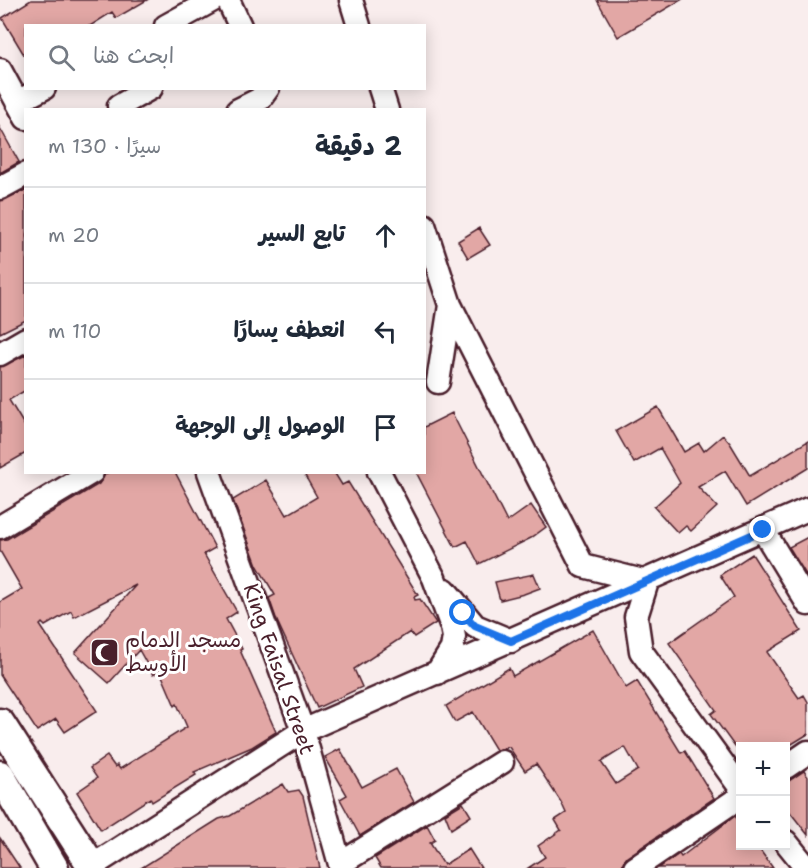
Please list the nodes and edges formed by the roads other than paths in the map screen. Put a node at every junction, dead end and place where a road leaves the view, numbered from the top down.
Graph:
1 (213, 0) edge
2 (228, 0) edge
3 (351, 0) edge
4 (170, 24) edge
5 (239, 24) edge
6 (358, 24) edge
7 (0, 70) edge
8 (42, 90) edge
9 (146, 90) edge
10 (267, 90) edge
11 (381, 90) edge
12 (117, 101) edge
13 (242, 108) edge
14 (386, 108) edge
15 (21, 110) edge
16 (24, 175) edge
17 (0, 188) edge
18 (426, 231) edge
19 (450, 305) junction
20 (24, 340) edge
21 (0, 354) edge
22 (438, 382) dead end
23 (89, 474) edge
24 (214, 474) edge
25 (380, 474) edge
26 (808, 510) edge
27 (0, 527) edge
28 (763, 530) junction
29 (434, 578) junction
30 (648, 582) junction
31 (808, 604) edge
32 (511, 641) junction
33 (437, 673) junction
34 (0, 723) edge
35 (303, 731) junction
36 (808, 752) edge
37 (502, 762) dead end
38 (790, 764) edge
39 (0, 775) edge
40 (736, 780) edge
41 (736, 800) edge
42 (790, 847) edge
43 (340, 866) edge
44 (92, 867) edge
45 (54, 868) edge
46 (636, 868) edge
47 (807, 868) edge

1 - 4 street
2 - 5 street
3 - 6 street
7 - 15 street
8 - 15 street
9 - 12 street
10 - 13 street
11 - 14 street
16 - 17 street
18 - 19 street
19 - 22 street
19 - 30 street
20 - 21 street
23 - 27 street
24 - 35 street, King Faisal Street
25 - 29 street
26 - 28 street
28 - 30 street
28 - 31 street
29 - 32 street
29 - 33 street
30 - 32 street
30 - 40 street
32 - 33 street
33 - 35 street
34 - 44 main road
35 - 43 street, King Faisal Street
35 - 44 street
36 - 38 street
37 - 43 street
39 - 45 main road
41 - 46 street
42 - 47 street

